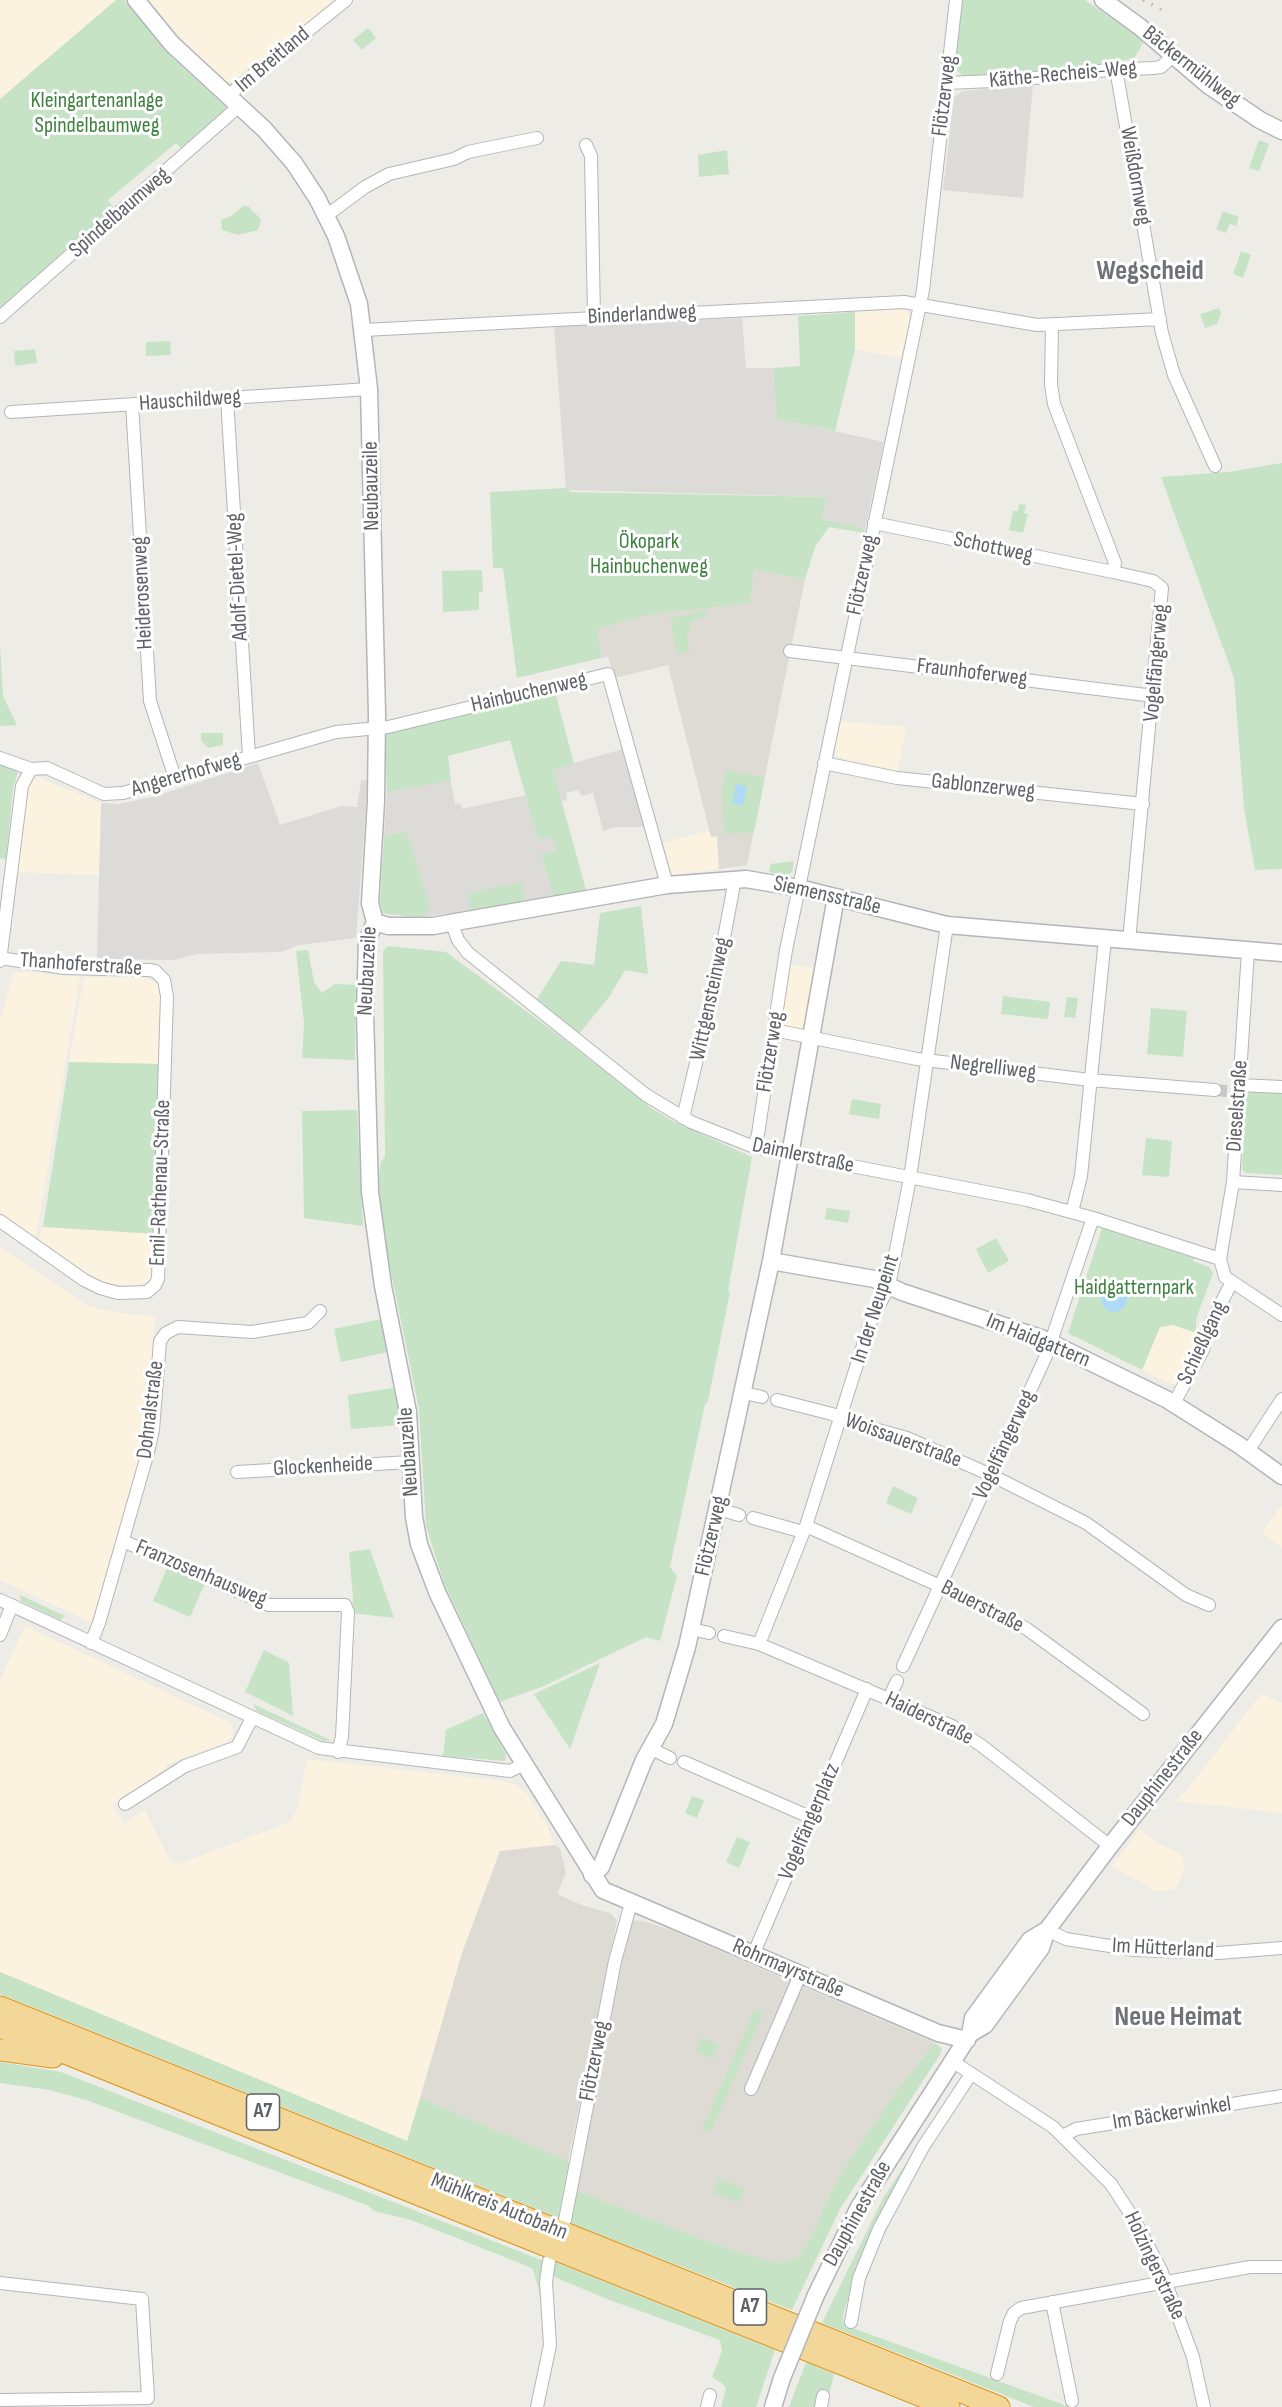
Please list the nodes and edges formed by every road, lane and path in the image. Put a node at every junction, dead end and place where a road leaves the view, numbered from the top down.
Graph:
1 (136, 0) edge
2 (346, 0) edge
3 (956, 0) edge
4 (1103, 0) edge
5 (1174, 55) junction
6 (1116, 69) junction
7 (947, 83) junction
8 (233, 103) junction
9 (1282, 131) edge
10 (537, 138) dead end
11 (586, 145) dead end
12 (326, 216) junction
13 (920, 304) junction
14 (0, 317) edge
15 (594, 317) junction
16 (1160, 319) junction
17 (1052, 325) junction
18 (364, 330) junction
19 (369, 389) junction
20 (227, 399) junction
21 (132, 405) junction
22 (11, 412) dead end
23 (1215, 466) dead end
24 (874, 523) junction
25 (1113, 572) junction
26 (790, 651) dead end
27 (846, 658) junction
28 (1154, 696) junction
29 (377, 728) junction
30 (249, 756) junction
31 (0, 758) edge
32 (825, 763) junction
33 (31, 769) junction
34 (175, 778) junction
35 (1143, 804) junction
36 (735, 879) junction
37 (667, 885) junction
38 (799, 888) junction
39 (836, 897) junction
40 (375, 922) junction
41 (452, 924) junction
42 (947, 925) junction
43 (1105, 939) junction
44 (1129, 941) junction
45 (1248, 951) junction
46 (1282, 953) edge
47 (0, 959) edge
48 (161, 975) joint
49 (774, 1030) junction
50 (811, 1037) junction
51 (927, 1060) junction
52 (1090, 1080) junction
53 (1282, 1087) edge
54 (1236, 1089) junction
55 (1215, 1090) tunnel mouth
56 (683, 1118) junction
57 (754, 1147) junction
58 (790, 1156) junction
59 (910, 1178) junction
60 (1233, 1182) junction
61 (1282, 1185) edge
62 (1072, 1212) junction
63 (1093, 1218) junction
64 (0, 1221) edge
65 (1220, 1259) junction
66 (771, 1261) junction
67 (1232, 1282) junction
68 (889, 1286) junction
69 (320, 1311) dead end
70 (1282, 1315) edge
71 (1051, 1343) junction
72 (744, 1393) junction
73 (762, 1397) dead end
74 (1282, 1399) edge
75 (777, 1400) dead end
76 (1174, 1403) junction
77 (841, 1418) junction
78 (1248, 1451) junction
79 (410, 1462) junction
80 (237, 1472) dead end
81 (991, 1475) junction
82 (1282, 1476) edge
83 (718, 1509) junction
84 (739, 1515) dead end
85 (753, 1518) dead end
86 (805, 1529) junction
87 (123, 1541) junction
88 (940, 1586) junction
89 (0, 1600) edge
90 (12, 1605) junction
91 (1209, 1605) dead end
92 (1282, 1628) edge
93 (691, 1629) junction
94 (709, 1633) dead end
95 (0, 1635) edge
96 (724, 1636) dead end
97 (91, 1642) junction
98 (759, 1644) junction
99 (903, 1666) dead end
100 (897, 1681) dead end
101 (867, 1689) junction
102 (889, 1698) junction
103 (1143, 1714) dead end
104 (252, 1718) junction
105 (650, 1748) junction
106 (338, 1752) junction
107 (670, 1758) dead end
108 (684, 1762) dead end
109 (524, 1764) junction
110 (125, 1804) dead end
111 (812, 1818) junction
112 (1110, 1846) junction
113 (592, 1875) junction
114 (611, 1895) joint
115 (631, 1903) junction
116 (1047, 1930) junction
117 (1282, 1948) edge
118 (753, 1955) junction
119 (801, 1975) junction
120 (0, 2007) edge
121 (0, 2027) edge
122 (968, 2037) junction
123 (0, 2050) edge
124 (81, 2060) junction
125 (952, 2061) junction
126 (971, 2074) junction
127 (751, 2089) dead end
128 (1282, 2096) edge
129 (1063, 2136) junction
130 (566, 2220) dead end
131 (549, 2261) dead end
132 (1282, 2267) edge
133 (1165, 2282) junction
134 (0, 2283) edge
135 (1052, 2302) junction
136 (851, 2322) dead end
137 (997, 2374) dead end
138 (0, 2400) edge
139 (1072, 2402) dead end
140 (537, 2407) edge
141 (773, 2407) edge
142 (949, 2407) edge
143 (999, 2407) edge
144 (1204, 2407) edge

1 - 8 street, Neubauzeile
2 - 8 street, Im Breitland
3 - 7 street, Flötzerweg
4 - 5 street, Bäckermühlweg
5 - 6 street, Käthe-Recheis-Weg
5 - 9 street, Bäckermühlweg
6 - 7 street, Käthe-Recheis-Weg
6 - 16 street, Weißdornweg
7 - 13 street, Flötzerweg
8 - 12 street, Neubauzeile
8 - 14 street, Spindelbaumweg
10 - 12 street
11 - 15 street
12 - 18 street, Neubauzeile
13 - 15 street, Binderlandweg
13 - 17 street
13 - 24 street, Flötzerweg
15 - 18 street, Binderlandweg
16 - 17 street
16 - 23 street, Weißdornweg
17 - 25 street
18 - 19 street, Neubauzeile
19 - 20 street, Hauschildweg
19 - 29 street, Neubauzeile
20 - 21 street, Hauschildweg
20 - 30 street, Adolf-Dietel-Weg
21 - 22 street, Hauschildweg
21 - 34 street, Heiderosenweg
24 - 25 street, Schottweg
24 - 27 street, Flötzerweg
25 - 28 street, Vogelfängerweg
26 - 27 street, Fraunhoferweg
27 - 28 street, Fraunhoferweg
27 - 32 street, Flötzerweg
28 - 35 street, Vogelfängerweg
29 - 30 street, Angererhofweg
29 - 37 street, Hainbuchenweg
29 - 40 street, Neubauzeile
30 - 34 street, Angererhofweg
31 - 33 street, Angererhofweg
32 - 35 street, Gablonzerweg
32 - 38 street, Flötzerweg
33 - 34 street, Angererhofweg
33 - 47 street
35 - 44 street, Vogelfängerweg
36 - 37 street, Siemensstraße
36 - 38 street, Siemensstraße
36 - 56 street, Wittgensteinweg
37 - 41 street, Siemensstraße
38 - 39 street, Siemensstraße
38 - 49 street, Flötzerweg
39 - 42 street, Siemensstraße
39 - 50 street, Flötzerweg
40 - 41 street, Siemensstraße
40 - 79 street, Neubauzeile
41 - 56 street, Daimlerstraße
42 - 43 street, Siemensstraße
42 - 51 street, In der Neupeint
43 - 44 street, Siemensstraße
43 - 52 street
44 - 45 street, Siemensstraße
45 - 46 street, Siemensstraße
45 - 54 street, Dieselstraße
47 - 48 street, Thanhoferstraße
48 - 64 street, Emil-Rathenau-Straße
49 - 50 street, Negrelliweg
49 - 57 street, Flötzerweg
50 - 51 street, Negrelliweg
50 - 58 street, Flötzerweg
51 - 52 street, Negrelliweg
51 - 59 street, In der Neupeint
52 - 55 street, Negrelliweg
52 - 62 street
53 - 54 street
54 - 60 street, Dieselstraße
56 - 57 street, Daimlerstraße
57 - 58 street, Daimlerstraße
58 - 59 street, Daimlerstraße
58 - 66 street, Flötzerweg
59 - 62 street, Daimlerstraße
59 - 68 street, In der Neupeint
60 - 61 street
60 - 65 street, Dieselstraße
62 - 63 street, Daimlerstraße
63 - 65 street, Daimlerstraße
63 - 71 street, Vogelfängerweg
65 - 67 street
66 - 68 street, Im Haidgattern
66 - 72 street, Flötzerweg
67 - 70 street
67 - 76 street, Schießlgang
68 - 71 street, Im Haidgattern
68 - 77 street, In der Neupeint
69 - 87 street, Dohnalstraße
71 - 76 street, Im Haidgattern
71 - 81 street, Vogelfängerweg
72 - 73 street
72 - 83 street, Flötzerweg
74 - 78 street
75 - 77 street, Woissauerstraße
76 - 78 street, Im Haidgattern
77 - 81 street, Woissauerstraße
77 - 86 street, In der Neupeint
78 - 82 street, Im Haidgattern
79 - 80 street, Glockenheide
79 - 109 street, Neubauzeile
81 - 88 street, Vogelfängerweg
81 - 91 street, Woissauerstraße
83 - 84 street
83 - 93 street, Flötzerweg
85 - 86 street, Bauerstraße
86 - 88 street, Bauerstraße
86 - 98 street, In der Neupeint
87 - 97 street, Dohnalstraße
87 - 106 street, Franzosenhausweg
88 - 99 street, Vogelfängerweg
88 - 103 street, Bauerstraße
89 - 90 street
90 - 95 street
90 - 97 street
92 - 112 street, Dauphinestraße
93 - 94 street
93 - 105 street, Flötzerweg
96 - 98 street, Haiderstraße
97 - 104 street
98 - 101 street, Haiderstraße
100 - 102 street
101 - 102 street, Haiderstraße
101 - 111 street, Vogelfängerplatz
102 - 112 street, Haiderstraße
104 - 106 street
104 - 110 street
105 - 107 street
105 - 113 street, Flötzerweg
106 - 109 street
108 - 111 street
109 - 113 street, Neubauzeile
111 - 118 street, Vogelfängerplatz
112 - 116 street, Dauphinestraße
113 - 114 street, Neubauzeile
114 - 115 street, Rohrmayrstraße
115 - 118 street, Rohrmayrstraße
115 - 130 street, Flötzerweg
116 - 117 street, Im Hütterland
116 - 122 street, Dauphinestraße
118 - 119 street, Rohrmayrstraße
119 - 122 street, Rohrmayrstraße
119 - 127 street
120 - 143 highway, Mühlkreis Autobahn / A7
121 - 124 highway, Mühlkreis Autobahn / A7
122 - 125 street, Dauphinestraße
123 - 124 highway
124 - 142 highway, Mühlkreis Autobahn / A7
125 - 126 street, Holzingerstraße
125 - 141 street, Dauphinestraße, bridge
126 - 129 street, Holzingerstraße
126 - 136 street, Dauphinestraße
128 - 129 street, Im Bäckerwinkel
129 - 133 street, Holzingerstraße
131 - 140 street
132 - 133 street
133 - 135 street
133 - 144 street, Holzingerstraße
134 - 138 street
135 - 137 street
135 - 139 street

